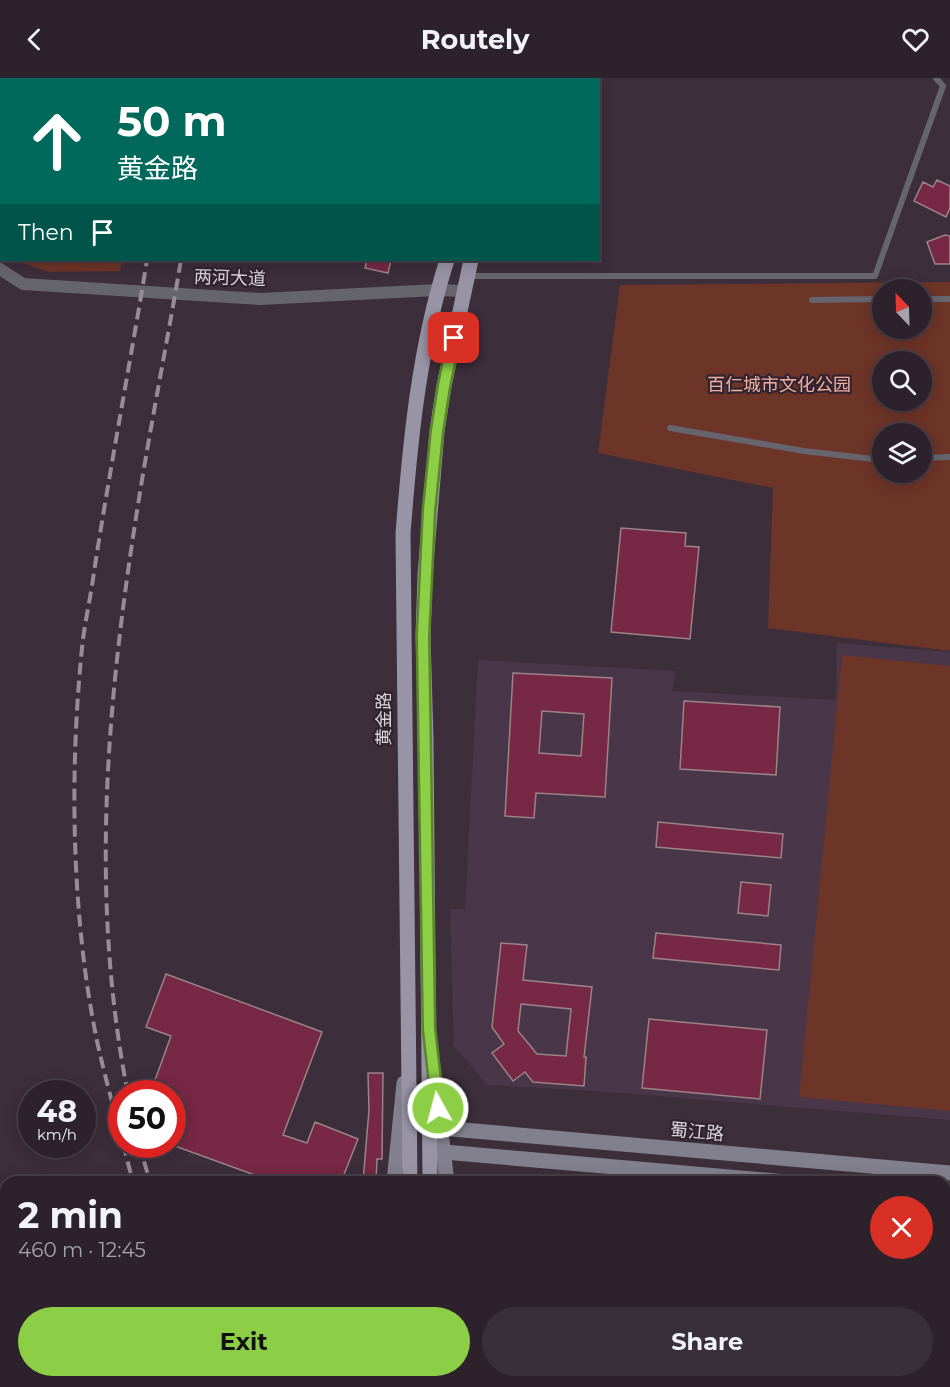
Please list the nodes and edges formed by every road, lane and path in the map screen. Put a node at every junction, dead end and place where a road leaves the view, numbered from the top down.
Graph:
1 (936, 78) edge
2 (447, 261) edge
3 (471, 261) edge
4 (0, 269) edge
5 (467, 276) junction
6 (437, 290) junction
7 (464, 291) junction
8 (872, 299) edge
9 (932, 299) edge
10 (950, 299) edge
11 (812, 300) dead end
12 (670, 428) dead end
13 (950, 457) edge
14 (932, 458) edge
15 (872, 459) edge
16 (429, 1029) junction
17 (408, 1038) junction
18 (441, 1128) junction
19 (444, 1152) junction
20 (950, 1173) edge
21 (395, 1176) edge
22 (410, 1176) edge
23 (430, 1176) edge
24 (446, 1176) edge
25 (718, 1176) edge

1 - 5 lane
2 - 6 main road, 黄金路
3 - 5 main road
4 - 6 street, 两河大道
5 - 7 main road
6 - 7 street, 两河大道
6 - 17 main road, 黄金路
7 - 16 main road
8 - 11 lane
9 - 10 lane
12 - 15 lane
13 - 14 lane
16 - 18 street
16 - 23 main road
17 - 21 street
17 - 22 main road, 黄金路
18 - 19 street
18 - 20 street, 蜀江路
19 - 24 street
19 - 25 street

